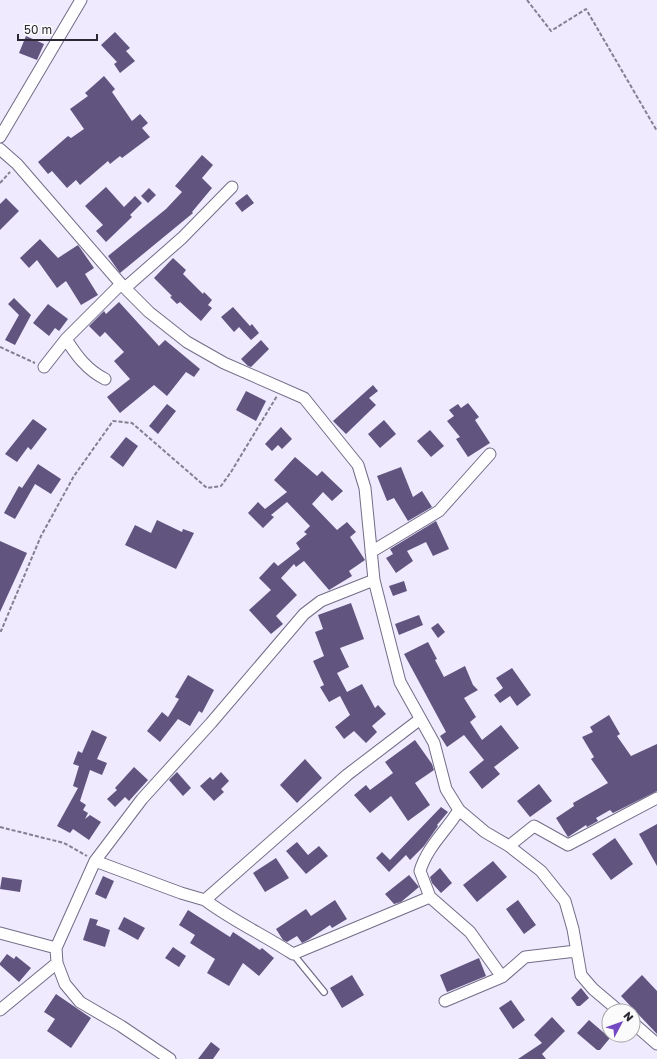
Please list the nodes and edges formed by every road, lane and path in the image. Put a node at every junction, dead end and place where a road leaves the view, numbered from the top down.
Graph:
1 (81, 0) edge
2 (527, 0) edge
3 (657, 132) edge
4 (0, 137) edge
5 (0, 149) edge
6 (17, 164) junction
7 (0, 182) edge
8 (232, 187) dead end
9 (123, 286) junction
10 (66, 339) junction
11 (0, 347) edge
12 (44, 367) joint
13 (105, 379) dead end
14 (282, 387) junction
15 (490, 454) dead end
16 (371, 552) junction
17 (374, 580) junction
18 (0, 630) edge
19 (419, 720) junction
20 (657, 798) edge
21 (459, 810) junction
22 (0, 826) edge
23 (509, 846) junction
24 (95, 861) junction
25 (430, 897) junction
26 (205, 900) junction
27 (0, 933) edge
28 (56, 948) junction
29 (576, 951) junction
30 (293, 954) junction
31 (57, 964) junction
32 (502, 977) junction
33 (324, 992) dead end
34 (445, 1001) dead end
35 (610, 1003) edge
36 (0, 1010) edge
37 (641, 1030) edge
38 (657, 1044) edge
39 (170, 1059) edge

1 - 4 street
2 - 3 path
5 - 6 street
6 - 7 path
6 - 9 street
8 - 9 street
9 - 10 street
9 - 14 street
10 - 12 street
10 - 13 street
11 - 12 path
14 - 16 street
14 - 18 path
15 - 16 street
16 - 17 street
17 - 19 street
17 - 24 street
19 - 21 street
19 - 26 street
20 - 23 street
21 - 23 street
21 - 25 street
22 - 24 path
23 - 29 street
24 - 26 street
24 - 28 street
25 - 30 street
25 - 32 street
26 - 30 street
27 - 28 street
28 - 31 street
29 - 32 street
29 - 35 street
30 - 33 lane
31 - 36 street
31 - 39 street
32 - 34 street
37 - 38 street

